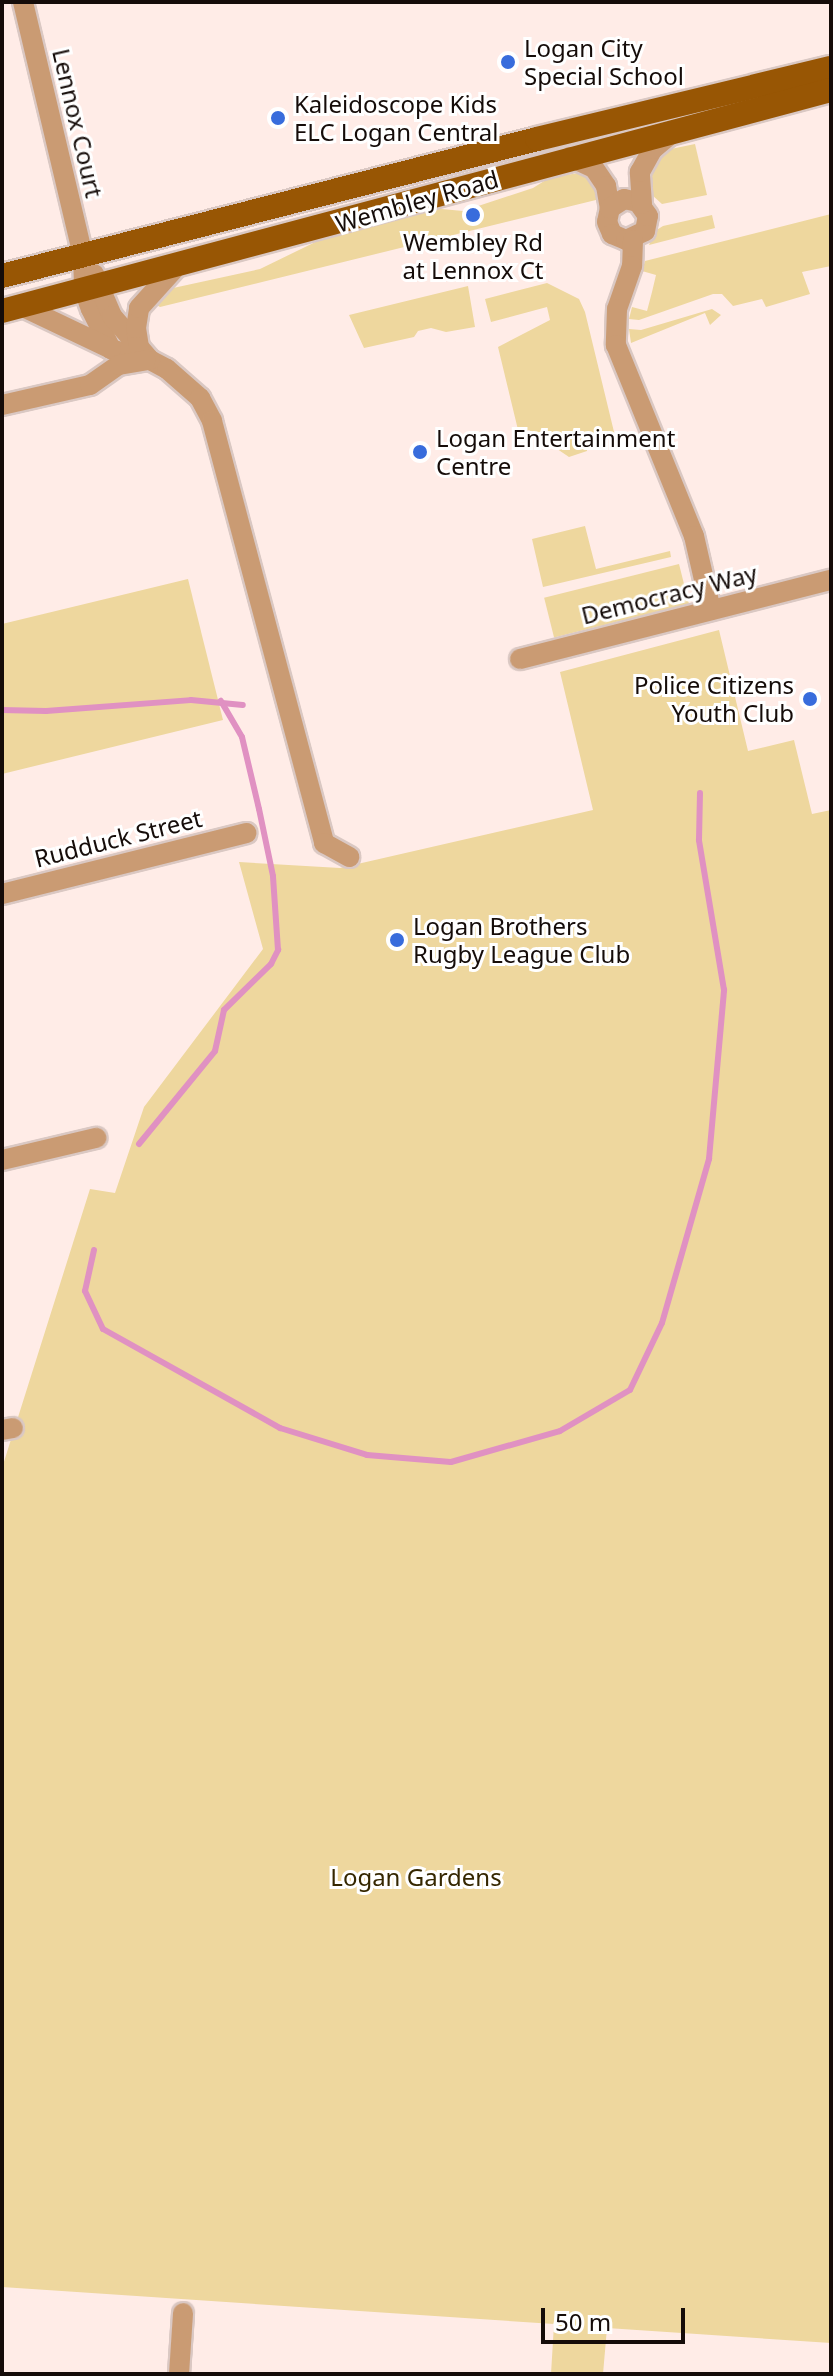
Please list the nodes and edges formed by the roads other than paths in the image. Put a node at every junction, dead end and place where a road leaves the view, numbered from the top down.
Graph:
1 (23, 2) edge
2 (831, 68) edge
3 (831, 90) edge
4 (676, 130) junction
5 (570, 157) junction
6 (642, 204) junction
7 (610, 208) junction
8 (633, 240) junction
9 (83, 256) junction
10 (177, 266) junction
11 (2, 276) edge
12 (92, 288) junction
13 (11, 309) edge
14 (111, 349) junction
15 (145, 353) junction
16 (2, 405) edge
17 (831, 580) edge
18 (711, 610) junction
19 (520, 659) dead end
20 (247, 833) dead end
21 (349, 857) dead end
22 (2, 894) edge
23 (96, 1138) dead end
24 (2, 1160) edge
25 (183, 2313) dead end
26 (179, 2374) edge

1 - 9 street, Lennox Court
2 - 9 main road, Wembley Road
3 - 4 main road, Wembley Road
4 - 5 main road, Wembley Road
4 - 6 street
5 - 7 street
5 - 10 main road, Wembley Road
6 - 7 street
6 - 8 street
7 - 8 street
8 - 18 street
9 - 11 main road, Wembley Road
9 - 12 street, Lennox Court
10 - 12 main road, Wembley Road
10 - 15 street
12 - 13 main road, Wembley Road
12 - 14 street
12 - 15 street
13 - 14 street
14 - 15 street
15 - 16 street
15 - 21 street
17 - 18 street, Democracy Way
18 - 19 street, Democracy Way
20 - 22 street, Rudduck Street
23 - 24 street
25 - 26 street

